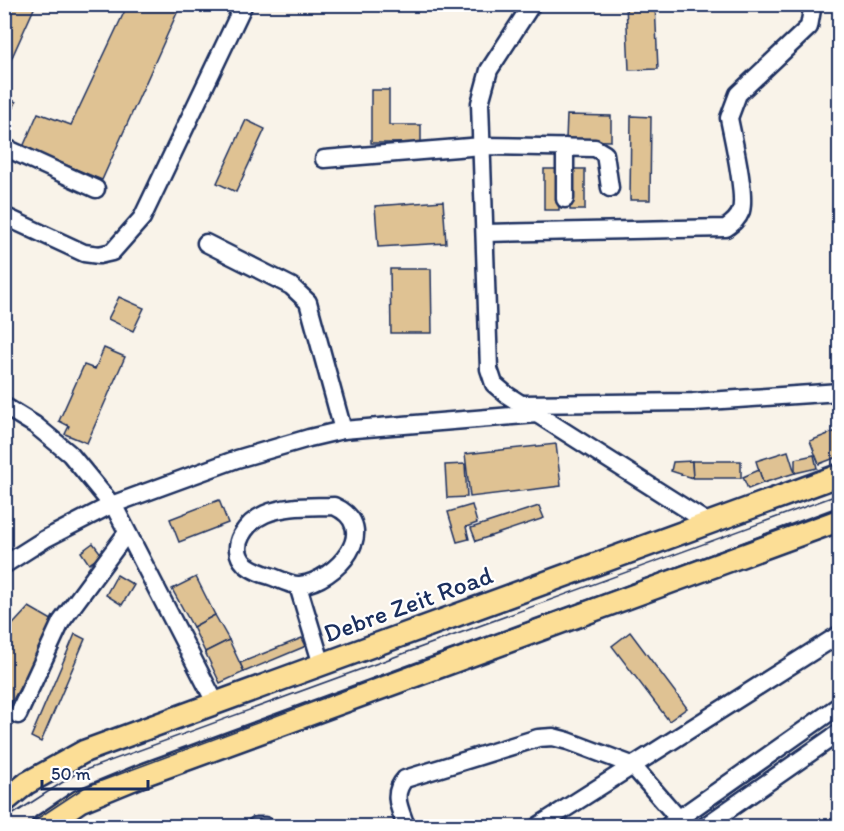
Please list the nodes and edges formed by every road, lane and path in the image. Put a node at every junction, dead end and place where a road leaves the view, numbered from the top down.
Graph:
1 (244, 4) edge
2 (532, 4) edge
3 (813, 4) edge
4 (482, 146) junction
5 (4, 147) edge
6 (565, 147) junction
7 (324, 159) dead end
8 (610, 188) dead end
9 (96, 189) dead end
10 (565, 199) dead end
11 (4, 216) edge
12 (485, 233) junction
13 (206, 243) dead end
14 (840, 392) edge
15 (521, 404) junction
16 (4, 406) edge
17 (537, 414) junction
18 (343, 430) junction
19 (840, 475) edge
20 (111, 505) junction
21 (840, 520) edge
22 (707, 522) junction
23 (126, 534) junction
24 (4, 566) edge
25 (298, 586) junction
26 (840, 634) edge
27 (322, 665) junction
28 (216, 704) junction
29 (840, 705) edge
30 (18, 715) dead end
31 (840, 732) edge
32 (632, 765) junction
33 (4, 802) edge
34 (677, 824) edge
35 (43, 826) edge
36 (256, 826) edge
37 (265, 826) edge
38 (406, 826) edge
39 (538, 826) edge
40 (705, 826) edge

1 - 11 street
2 - 4 street
3 - 12 street
4 - 6 street
4 - 7 street
4 - 12 street
5 - 9 street
6 - 8 street
6 - 10 street
12 - 15 street
13 - 18 street
14 - 15 street
15 - 17 street
16 - 20 street
17 - 18 street
17 - 22 street
18 - 20 street
19 - 22 main road, Debre Zeit Road
20 - 23 street
20 - 24 street
21 - 35 main road
22 - 27 main road, Debre Zeit Road
23 - 28 street
23 - 30 street
25 - 25 street
25 - 27 street
26 - 32 street
27 - 28 main road, Debre Zeit Road
28 - 33 main road, Debre Zeit Road
29 - 34 street
31 - 40 street
32 - 34 street
32 - 38 street
32 - 39 street
36 - 37 street

